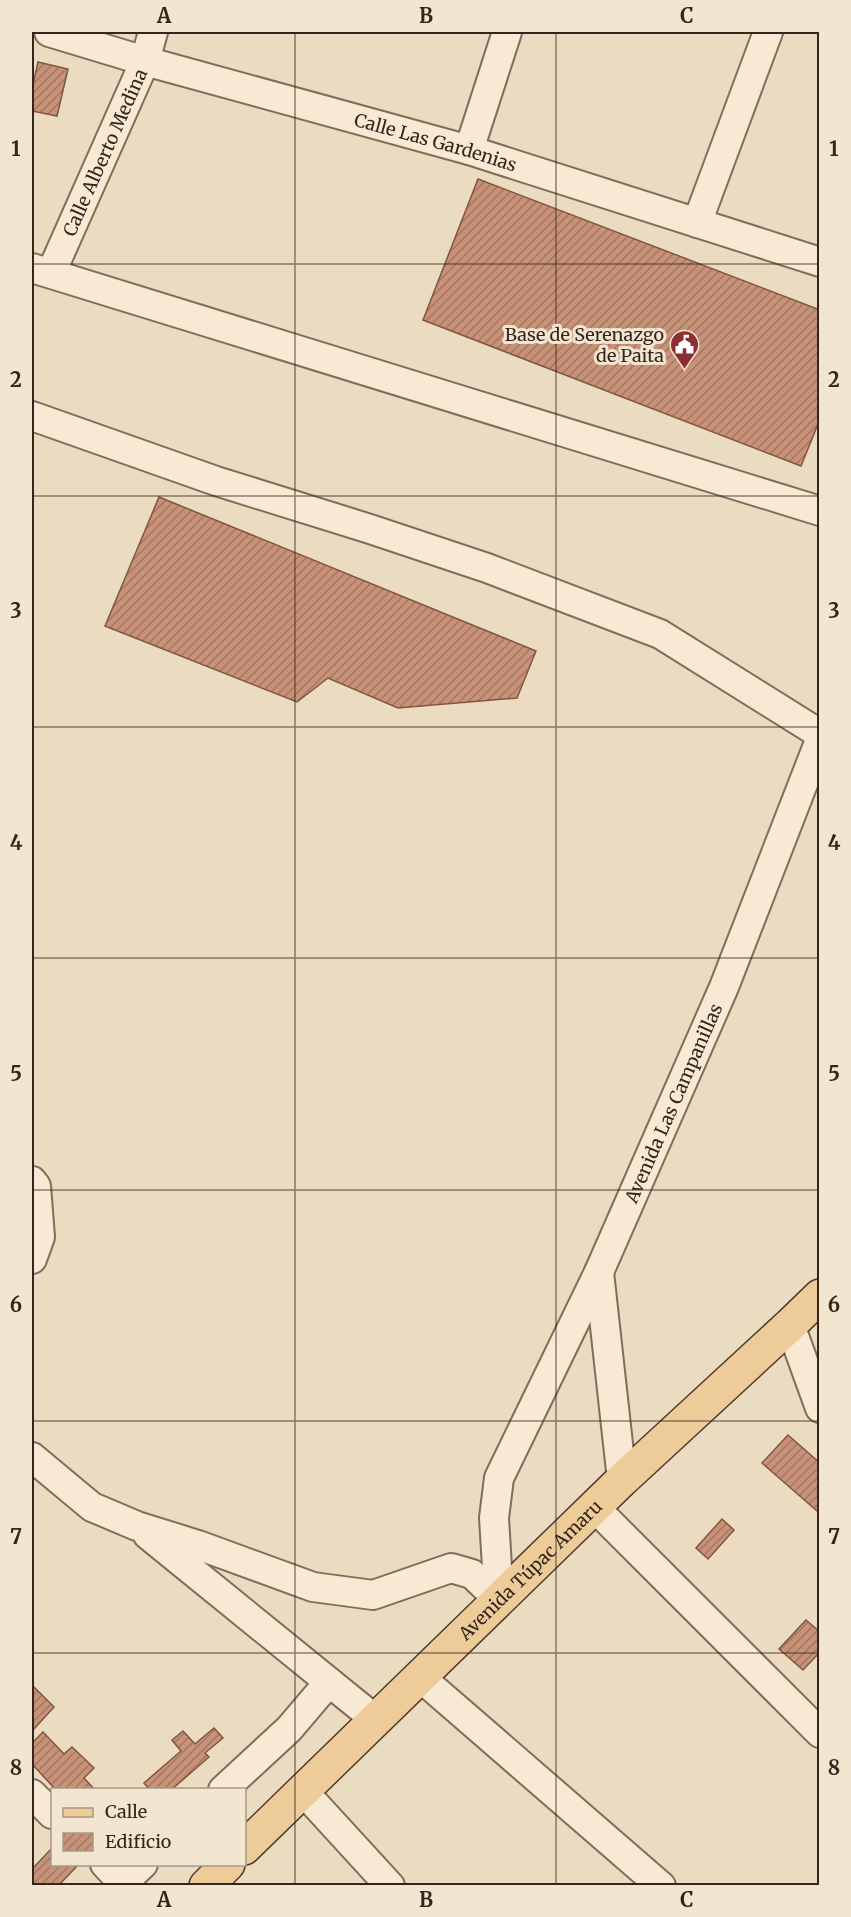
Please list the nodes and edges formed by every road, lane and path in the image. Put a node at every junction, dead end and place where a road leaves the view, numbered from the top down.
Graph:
1 (49, 32) edge
2 (153, 32) edge
3 (507, 32) edge
4 (768, 32) edge
5 (145, 61) junction
6 (469, 150) junction
7 (697, 223) junction
8 (819, 262) edge
9 (41, 270) edge
10 (32, 416) edge
11 (819, 511) edge
12 (819, 734) edge
13 (819, 740) edge
14 (32, 1181) edge
15 (32, 1259) edge
16 (599, 1272) junction
17 (819, 1296) edge
18 (790, 1325) junction
19 (819, 1408) edge
20 (32, 1457) edge
21 (622, 1480) junction
22 (594, 1507) junction
23 (137, 1526) junction
24 (499, 1599) junction
25 (420, 1677) junction
26 (329, 1682) junction
27 (376, 1720) junction
28 (819, 1733) edge
29 (225, 1788) edge
30 (303, 1791) junction
31 (32, 1794) edge
32 (51, 1813) edge
33 (246, 1846) edge
34 (226, 1866) edge
35 (206, 1886) edge
36 (390, 1886) edge
37 (661, 1886) edge

1 - 5 street, Calle Las Gardenias
2 - 5 street, Calle Alberto Medina
3 - 6 street
4 - 7 street
5 - 6 street, Calle Las Gardenias
5 - 9 street, Calle Alberto Medina
6 - 7 street, Calle Las Gardenias
7 - 8 street, Calle Las Gardenias
9 - 11 street
10 - 12 street
13 - 16 street, Avenida Las Campanillas
14 - 15 street
16 - 21 street, Avenida Las Campanillas
16 - 24 street
17 - 18 main road, Avenida Túpac Amaru
18 - 19 street
18 - 21 main road, Avenida Túpac Amaru
20 - 23 street
21 - 22 main road, Avenida Túpac Amaru
22 - 24 main road, Avenida Túpac Amaru
22 - 28 street
23 - 24 street
23 - 26 street
24 - 25 main road, Avenida Túpac Amaru
25 - 27 main road, Avenida Túpac Amaru
25 - 37 street
26 - 27 street
26 - 29 street
27 - 30 main road, Avenida Túpac Amaru
30 - 33 main road, Avenida Túpac Amaru
30 - 36 street
31 - 32 street
34 - 35 main road

